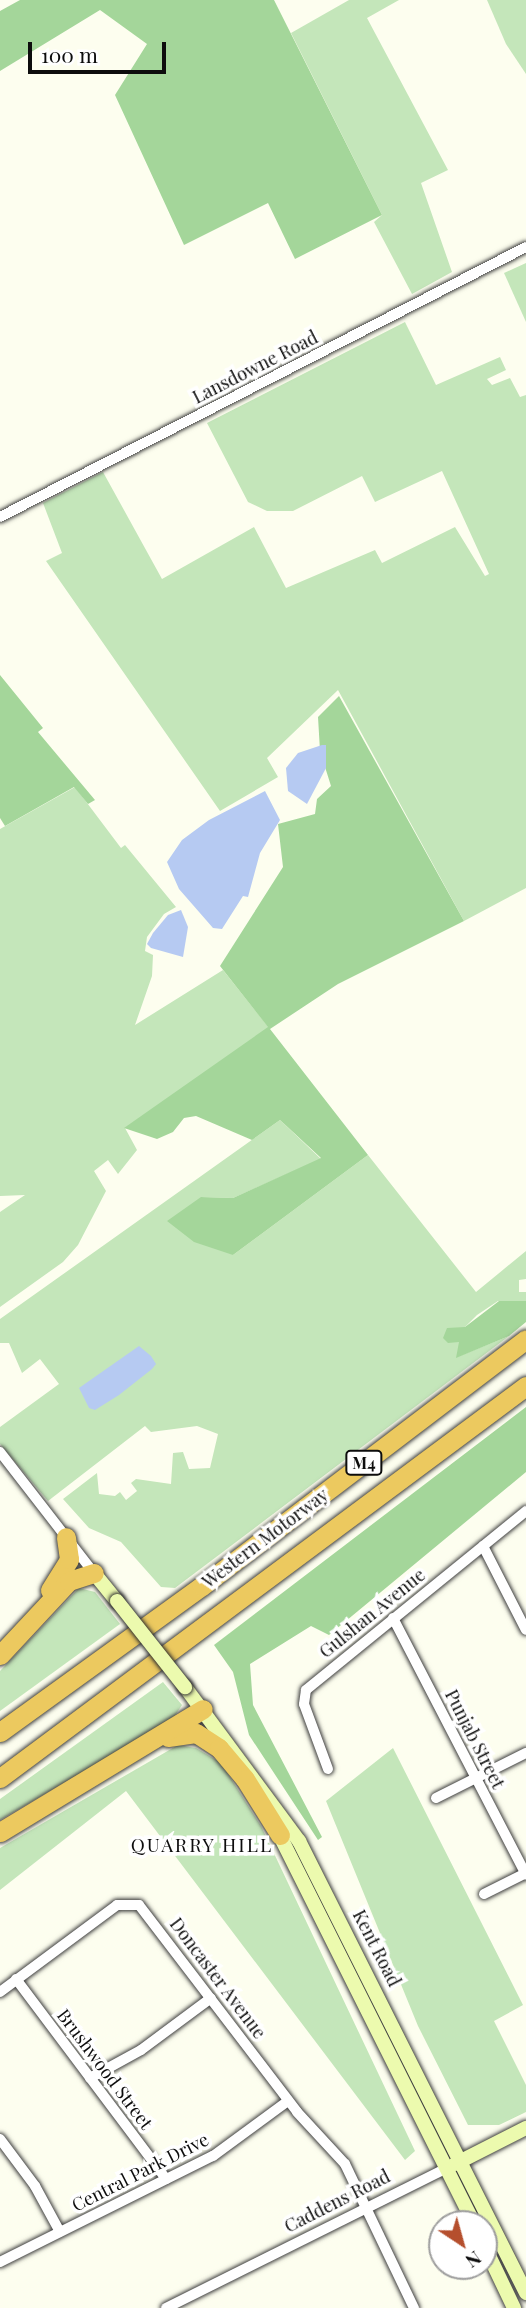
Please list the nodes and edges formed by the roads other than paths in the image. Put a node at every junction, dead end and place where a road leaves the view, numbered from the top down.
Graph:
1 (526, 247) edge
2 (0, 517) edge
3 (526, 1339) edge
4 (526, 1386) edge
5 (0, 1452) edge
6 (526, 1511) edge
7 (66, 1537) junction
8 (483, 1546) junction
9 (94, 1573) junction
10 (37, 1611) junction
11 (393, 1618) junction
12 (526, 1630) edge
13 (0, 1655) edge
14 (203, 1709) junction
15 (0, 1732) edge
16 (154, 1742) junction
17 (526, 1752) edge
18 (243, 1761) junction
19 (327, 1769) dead end
20 (0, 1778) edge
21 (475, 1778) junction
22 (436, 1798) dead end
23 (0, 1832) edge
24 (280, 1835) junction
25 (526, 1874) edge
26 (484, 1894) dead end
27 (16, 1979) junction
28 (0, 1992) edge
29 (211, 1998) junction
30 (90, 2078) junction
31 (288, 2101) junction
32 (526, 2129) edge
33 (0, 2139) edge
34 (462, 2160) junction
35 (447, 2168) junction
36 (166, 2179) junction
37 (368, 2208) junction
38 (467, 2210) edge
39 (60, 2232) junction
40 (0, 2262) edge
41 (498, 2274) edge
42 (526, 2293) edge
43 (166, 2308) edge
44 (414, 2308) edge
45 (514, 2308) edge

1 - 2 street, Lansdowne Road
3 - 15 highway, Western Motorway / M4
4 - 20 highway, Western Motorway / M4
5 - 7 street, Kent Road
6 - 8 street, Gulshan Avenue
7 - 9 street, Kent Road
7 - 10 highway
8 - 11 street, Gulshan Avenue
8 - 12 street
9 - 10 highway
9 - 14 main road, Kent Road, bridge
10 - 13 highway
11 - 19 street, Gulshan Avenue
11 - 21 street, Punjab Street
14 - 16 highway
14 - 18 main road, Kent Road
16 - 23 highway
16 - 24 highway
17 - 21 street
18 - 24 main road, Kent Road
18 - 34 main road, Kent Road
21 - 22 street
21 - 25 street, Punjab Street
24 - 35 main road, Kent Road
25 - 26 street
27 - 28 street, Doncaster Avenue
27 - 29 street, Doncaster Avenue
27 - 30 street, Brushwood Street
29 - 30 street
29 - 31 street, Doncaster Avenue
30 - 36 street, Brushwood Street
31 - 36 street, Central Park Drive
31 - 37 street, Doncaster Avenue
32 - 34 main road, Caddens Road
33 - 39 street
34 - 35 main road, Caddens Road
34 - 42 main road, Kent Road
35 - 37 street, Caddens Road
35 - 38 main road, Kent Road
36 - 39 street, Central Park Drive
37 - 43 street, Caddens Road
37 - 44 street, Doncaster Avenue
39 - 40 street, Central Park Drive
41 - 45 main road

